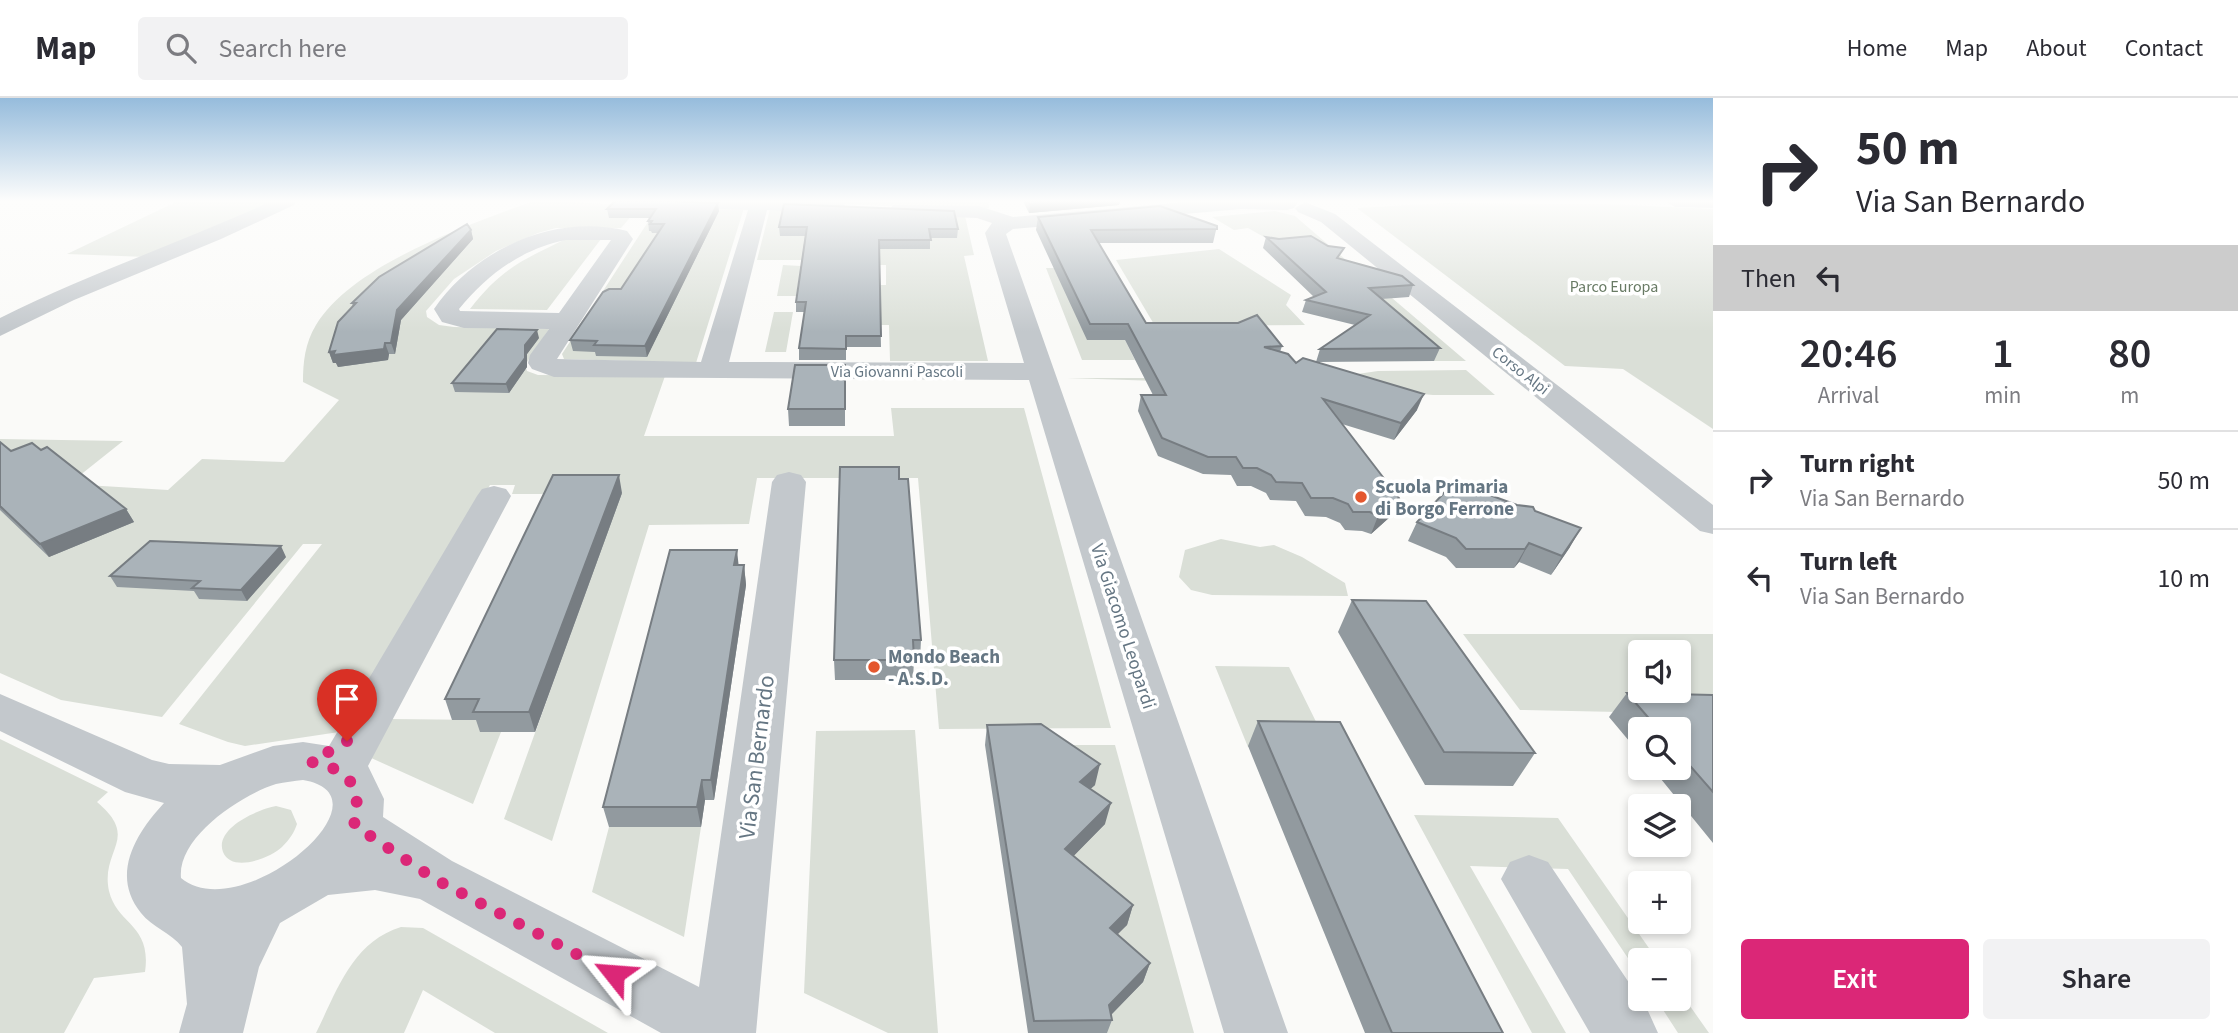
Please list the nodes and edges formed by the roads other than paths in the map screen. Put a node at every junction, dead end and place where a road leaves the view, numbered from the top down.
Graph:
1 (190, 245) edge
2 (526, 245) edge
3 (618, 245) edge
4 (748, 245) edge
5 (998, 245) edge
6 (1360, 245) edge
7 (566, 321) junction
8 (0, 328) edge
9 (716, 362) junction
10 (1040, 372) junction
11 (789, 482) dead end
12 (494, 496) dead end
13 (1713, 523) edge
14 (0, 710) edge
15 (326, 767) junction
16 (143, 778) junction
17 (223, 785) junction
18 (354, 825) junction
19 (169, 831) junction
20 (319, 872) junction
21 (433, 878) junction
22 (1529, 879) dead end
23 (260, 906) junction
24 (192, 915) junction
25 (214, 1018) edge
26 (723, 1033) edge
27 (1256, 1033) edge
28 (1626, 1033) edge

1 - 8 street
2 - 7 street, Via Giovanni Pascoli
3 - 7 street, Via Giovanni Pascoli
4 - 9 street
5 - 10 street, Via Giacomo Leopardi
6 - 13 street, Corso Alpi
7 - 9 street, Via Giovanni Pascoli
9 - 10 street, Via Giovanni Pascoli
10 - 27 street, Via Giacomo Leopardi
11 - 26 street, Via San Bernardo
12 - 15 street
14 - 16 street
15 - 17 street
15 - 18 street, Via San Bernardo
16 - 17 street
16 - 19 street
17 - 19 street
18 - 20 street, Via San Bernardo
18 - 21 street, Via San Bernardo
19 - 24 street
20 - 21 street, Via San Bernardo
20 - 23 street, Via San Bernardo
21 - 26 street, Via San Bernardo
22 - 28 street
23 - 24 street, Via San Bernardo
23 - 25 street
24 - 25 street

